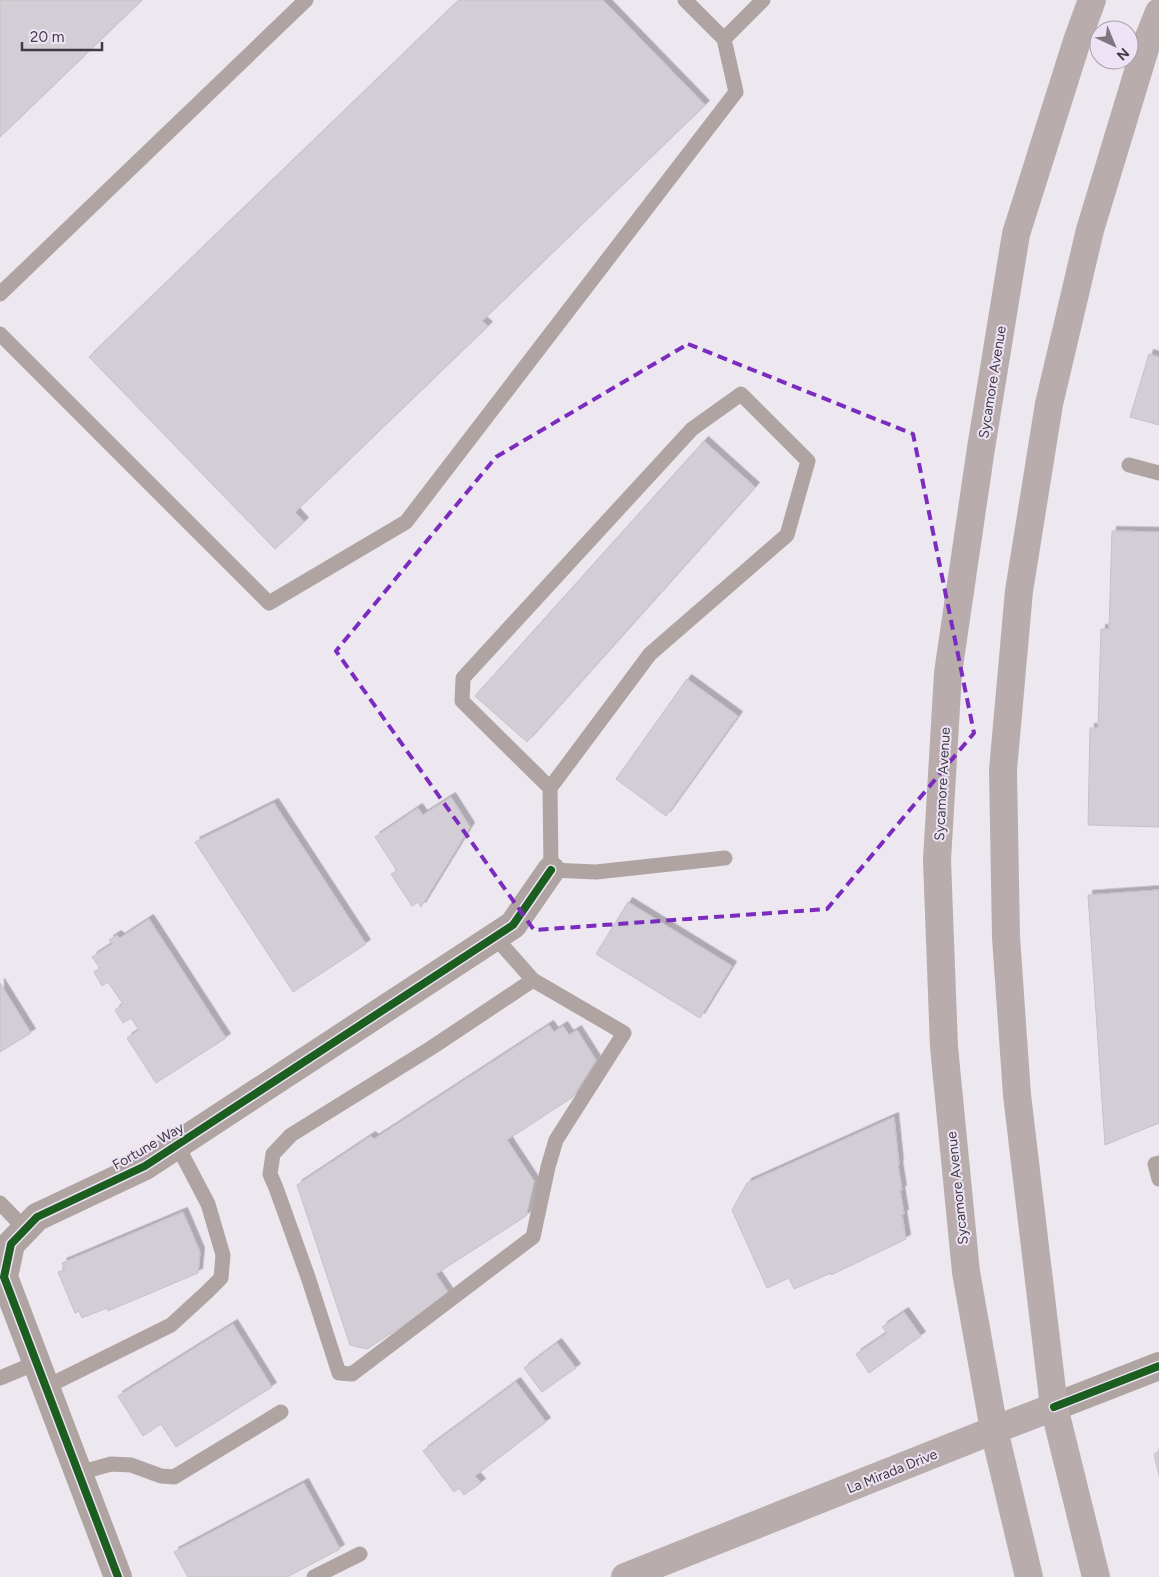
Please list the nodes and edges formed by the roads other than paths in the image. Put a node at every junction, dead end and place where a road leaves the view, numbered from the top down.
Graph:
1 (306, 0) edge
2 (685, 0) edge
3 (763, 0) edge
4 (1092, 0) edge
5 (1159, 12) edge
6 (724, 40) junction
7 (0, 294) edge
8 (0, 334) edge
9 (1129, 465) dead end
10 (1159, 473) edge
11 (550, 788) junction
12 (725, 858) dead end
13 (551, 870) junction
14 (495, 937) junction
15 (533, 980) junction
16 (177, 1145) junction
17 (1159, 1163) edge
18 (1159, 1179) edge
19 (0, 1203) edge
20 (25, 1229) junction
21 (4, 1253) edge
22 (1159, 1366) edge
23 (41, 1375) junction
24 (0, 1378) edge
25 (1054, 1407) junction
26 (281, 1412) dead end
27 (994, 1430) junction
28 (79, 1473) junction
29 (360, 1554) dead end
30 (118, 1577) edge
31 (314, 1577) edge
32 (625, 1577) edge
33 (1029, 1577) edge
34 (1096, 1577) edge

1 - 7 lane
2 - 6 lane
3 - 6 lane
4 - 27 main road, Sycamore Avenue
5 - 25 main road
6 - 8 lane
9 - 10 lane
11 - 11 lane
11 - 13 lane
12 - 13 lane
13 - 14 street, Fortune Way
14 - 15 lane
14 - 16 street, Fortune Way
15 - 15 lane
16 - 20 street, Fortune Way
16 - 23 lane
17 - 18 lane
19 - 20 lane
20 - 21 street, Fortune Way
21 - 23 street, Fortune Way
22 - 25 street, La Mirada Drive
23 - 24 lane
23 - 28 street, Fortune Way
25 - 27 main road, La Mirada Drive
25 - 34 main road
26 - 28 lane
27 - 32 main road, La Mirada Drive
27 - 33 main road, Sycamore Avenue
28 - 30 street, Fortune Way
29 - 31 lane

